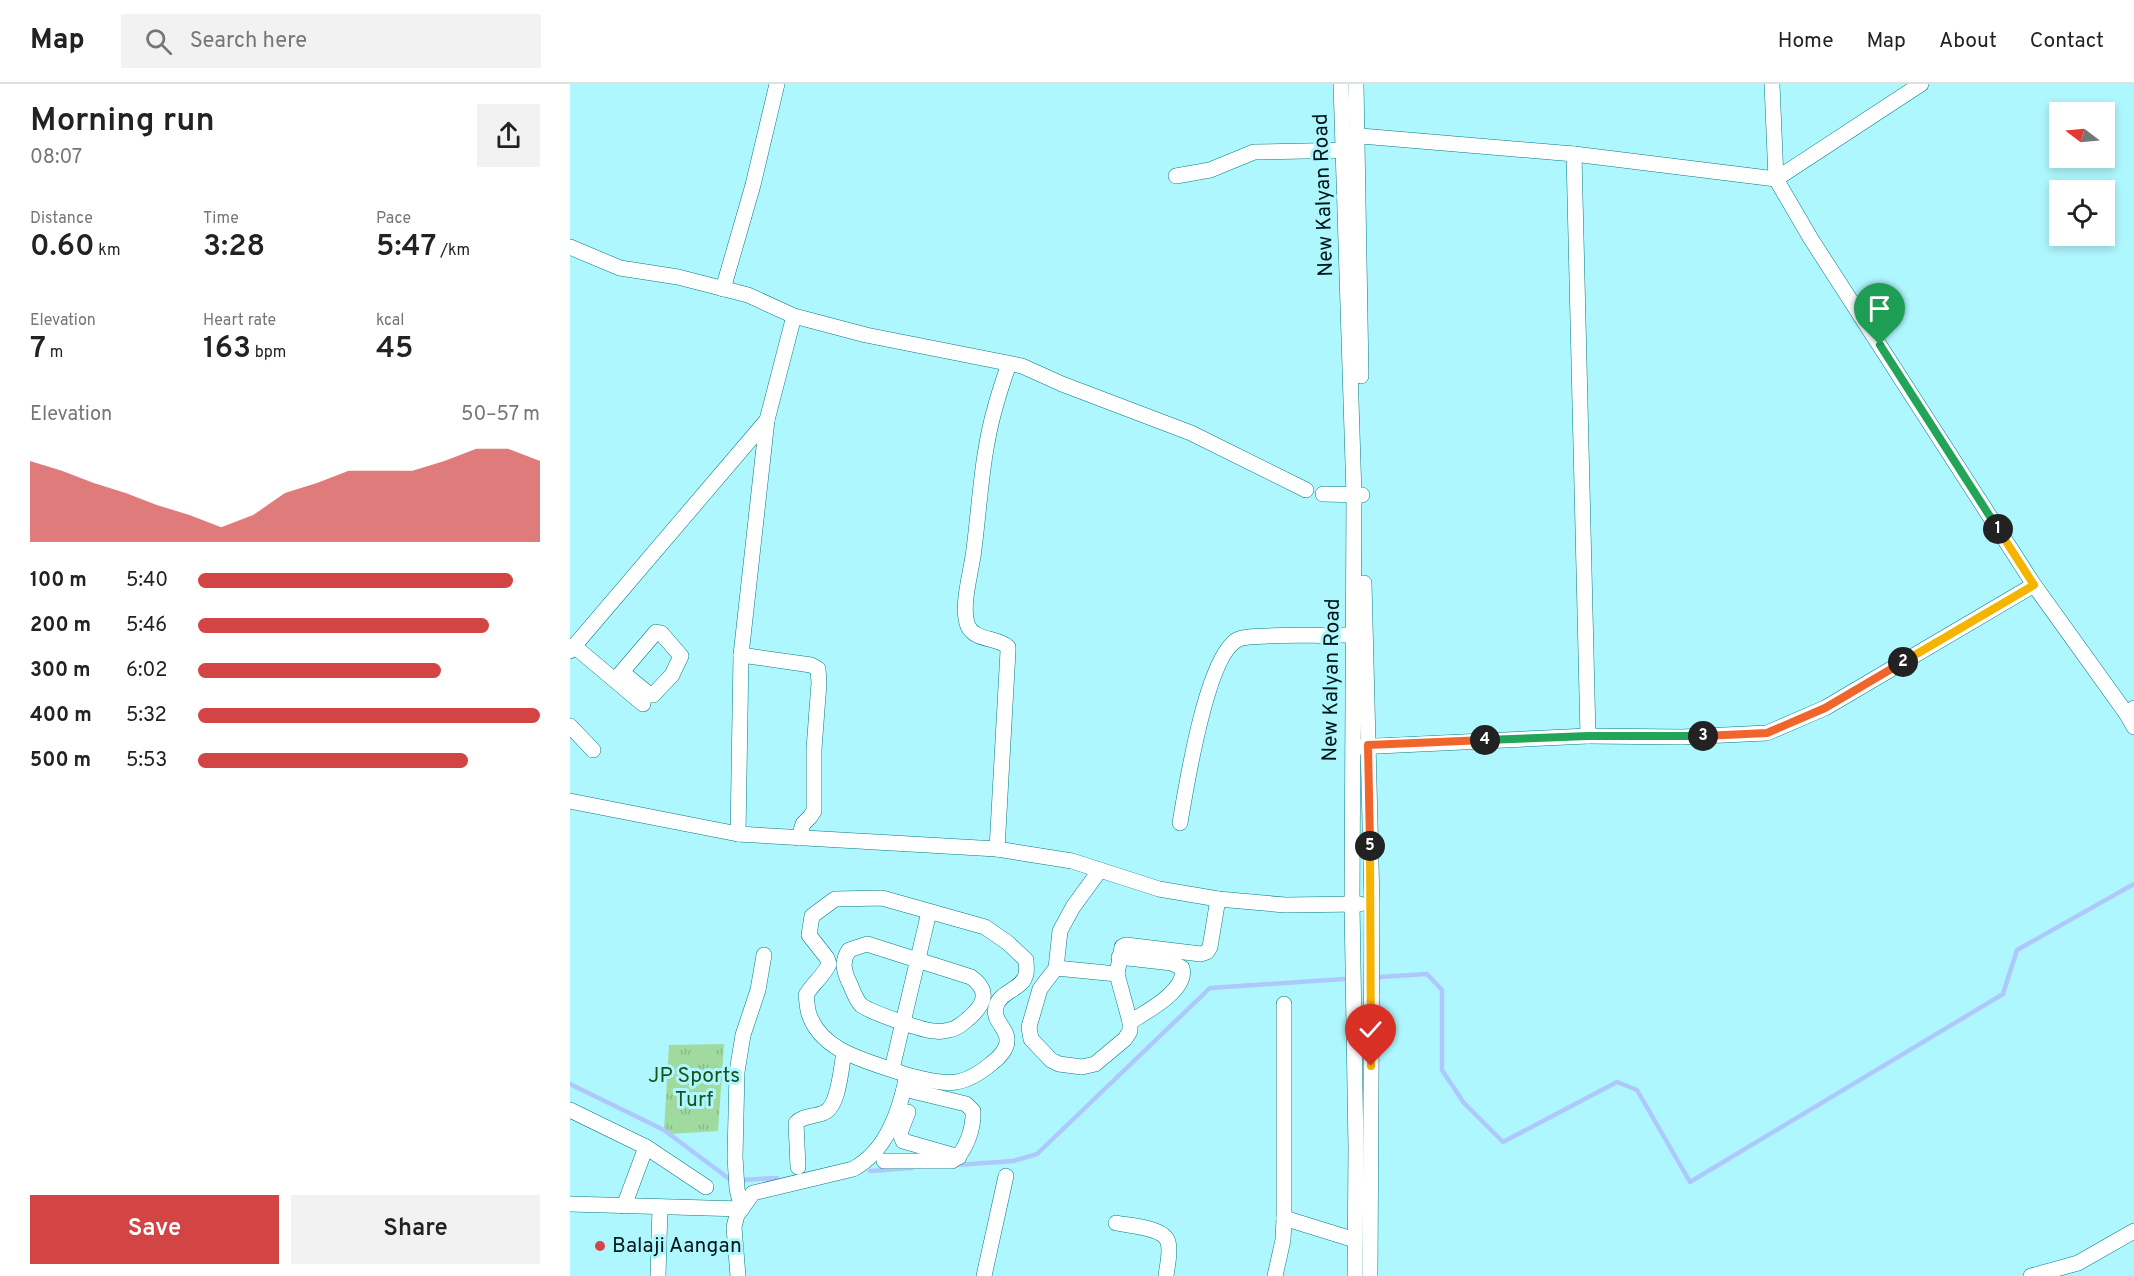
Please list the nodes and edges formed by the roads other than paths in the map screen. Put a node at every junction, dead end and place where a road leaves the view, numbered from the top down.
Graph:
1 (777, 84) edge
2 (1341, 84) edge
3 (1356, 84) edge
4 (1772, 84) edge
5 (1921, 84) edge
6 (1350, 143) junction
7 (1574, 154) junction
8 (1176, 176) dead end
9 (1776, 179) junction
10 (570, 247) edge
11 (1353, 261) junction
12 (723, 289) junction
13 (794, 316) junction
14 (1009, 364) junction
15 (767, 420) junction
16 (1306, 490) dead end
17 (1323, 495) dead end
18 (1358, 495) junction
19 (2034, 585) junction
20 (1359, 634) junction
21 (572, 648) edge
22 (741, 655) junction
23 (643, 704) dead end
24 (2130, 711) edge
25 (570, 726) edge
26 (2134, 727) edge
27 (1588, 736) junction
28 (1368, 745) junction
29 (1351, 747) junction
30 (593, 750) dead end
31 (570, 801) edge
32 (1180, 823) dead end
33 (738, 834) junction
34 (799, 838) junction
35 (997, 849) junction
36 (1100, 870) junction
37 (1218, 899) junction
38 (1372, 903) junction
39 (1352, 904) junction
40 (929, 912) junction
41 (764, 955) dead end
42 (1119, 957) junction
43 (918, 961) junction
44 (836, 965) junction
45 (1056, 968) junction
46 (1117, 974) junction
47 (1284, 1004) dead end
48 (989, 1005) junction
49 (904, 1022) junction
50 (1131, 1022) junction
51 (844, 1052) junction
52 (892, 1069) junction
53 (908, 1085) junction
54 (570, 1110) edge
55 (646, 1147) junction
56 (1363, 1149) junction
57 (959, 1157) junction
58 (885, 1161) dead end
59 (798, 1167) dead end
60 (1006, 1176) dead end
61 (706, 1187) dead end
62 (570, 1204) edge
63 (624, 1206) junction
64 (660, 1207) junction
65 (742, 1209) junction
66 (1284, 1218) junction
67 (1116, 1223) dead end
68 (2134, 1232) edge
69 (1355, 1240) junction
70 (2078, 1263) junction
71 (658, 1276) edge
72 (738, 1276) edge
73 (984, 1276) edge
74 (1166, 1276) edge
75 (1275, 1276) edge
76 (1355, 1276) edge
77 (1370, 1276) edge
78 (2031, 1276) edge
79 (2066, 1276) edge

1 - 12 street
2 - 6 street, New Kalyan Road
3 - 6 street
4 - 9 street
5 - 9 street
6 - 7 street
6 - 8 street
6 - 11 street
7 - 9 street
7 - 27 street
9 - 19 street
10 - 12 street
11 - 18 street, New Kalyan Road
11 - 18 street, New Kalyan Road
12 - 13 street
13 - 14 street
13 - 15 street
14 - 16 street
14 - 35 street
15 - 21 street
15 - 22 street
17 - 18 street
18 - 20 street, New Kalyan Road
19 - 24 street
19 - 27 street
20 - 28 street, New Kalyan Road
20 - 29 street, New Kalyan Road
20 - 32 street
21 - 23 street
22 - 33 street
22 - 34 street
24 - 26 street
25 - 30 street
27 - 28 street
28 - 29 street
28 - 38 street, New Kalyan Road
29 - 39 street, New Kalyan Road
31 - 33 street
33 - 34 street
34 - 35 street
35 - 36 street
36 - 37 street
36 - 45 street
37 - 39 street
37 - 42 street
38 - 39 street
38 - 56 street, New Kalyan Road
39 - 56 street, New Kalyan Road
40 - 43 street
40 - 44 street
40 - 48 street
41 - 65 street
42 - 46 street
42 - 50 street
43 - 44 street
43 - 48 street
43 - 49 street
44 - 49 street
44 - 51 street
45 - 46 street
45 - 50 street
46 - 50 street
47 - 66 street
48 - 49 street
48 - 53 street
49 - 52 street
51 - 52 street
51 - 59 street
52 - 53 street
53 - 57 street
53 - 57 street
53 - 65 street
54 - 55 street
55 - 61 street
55 - 63 street
56 - 69 street, New Kalyan Road
56 - 77 street, New Kalyan Road
57 - 58 street
60 - 73 street
62 - 63 street
63 - 64 street
64 - 65 street
64 - 71 street
65 - 72 street
66 - 69 street
66 - 75 street
67 - 74 street
68 - 70 street
69 - 76 street, New Kalyan Road
70 - 78 street
70 - 79 street

